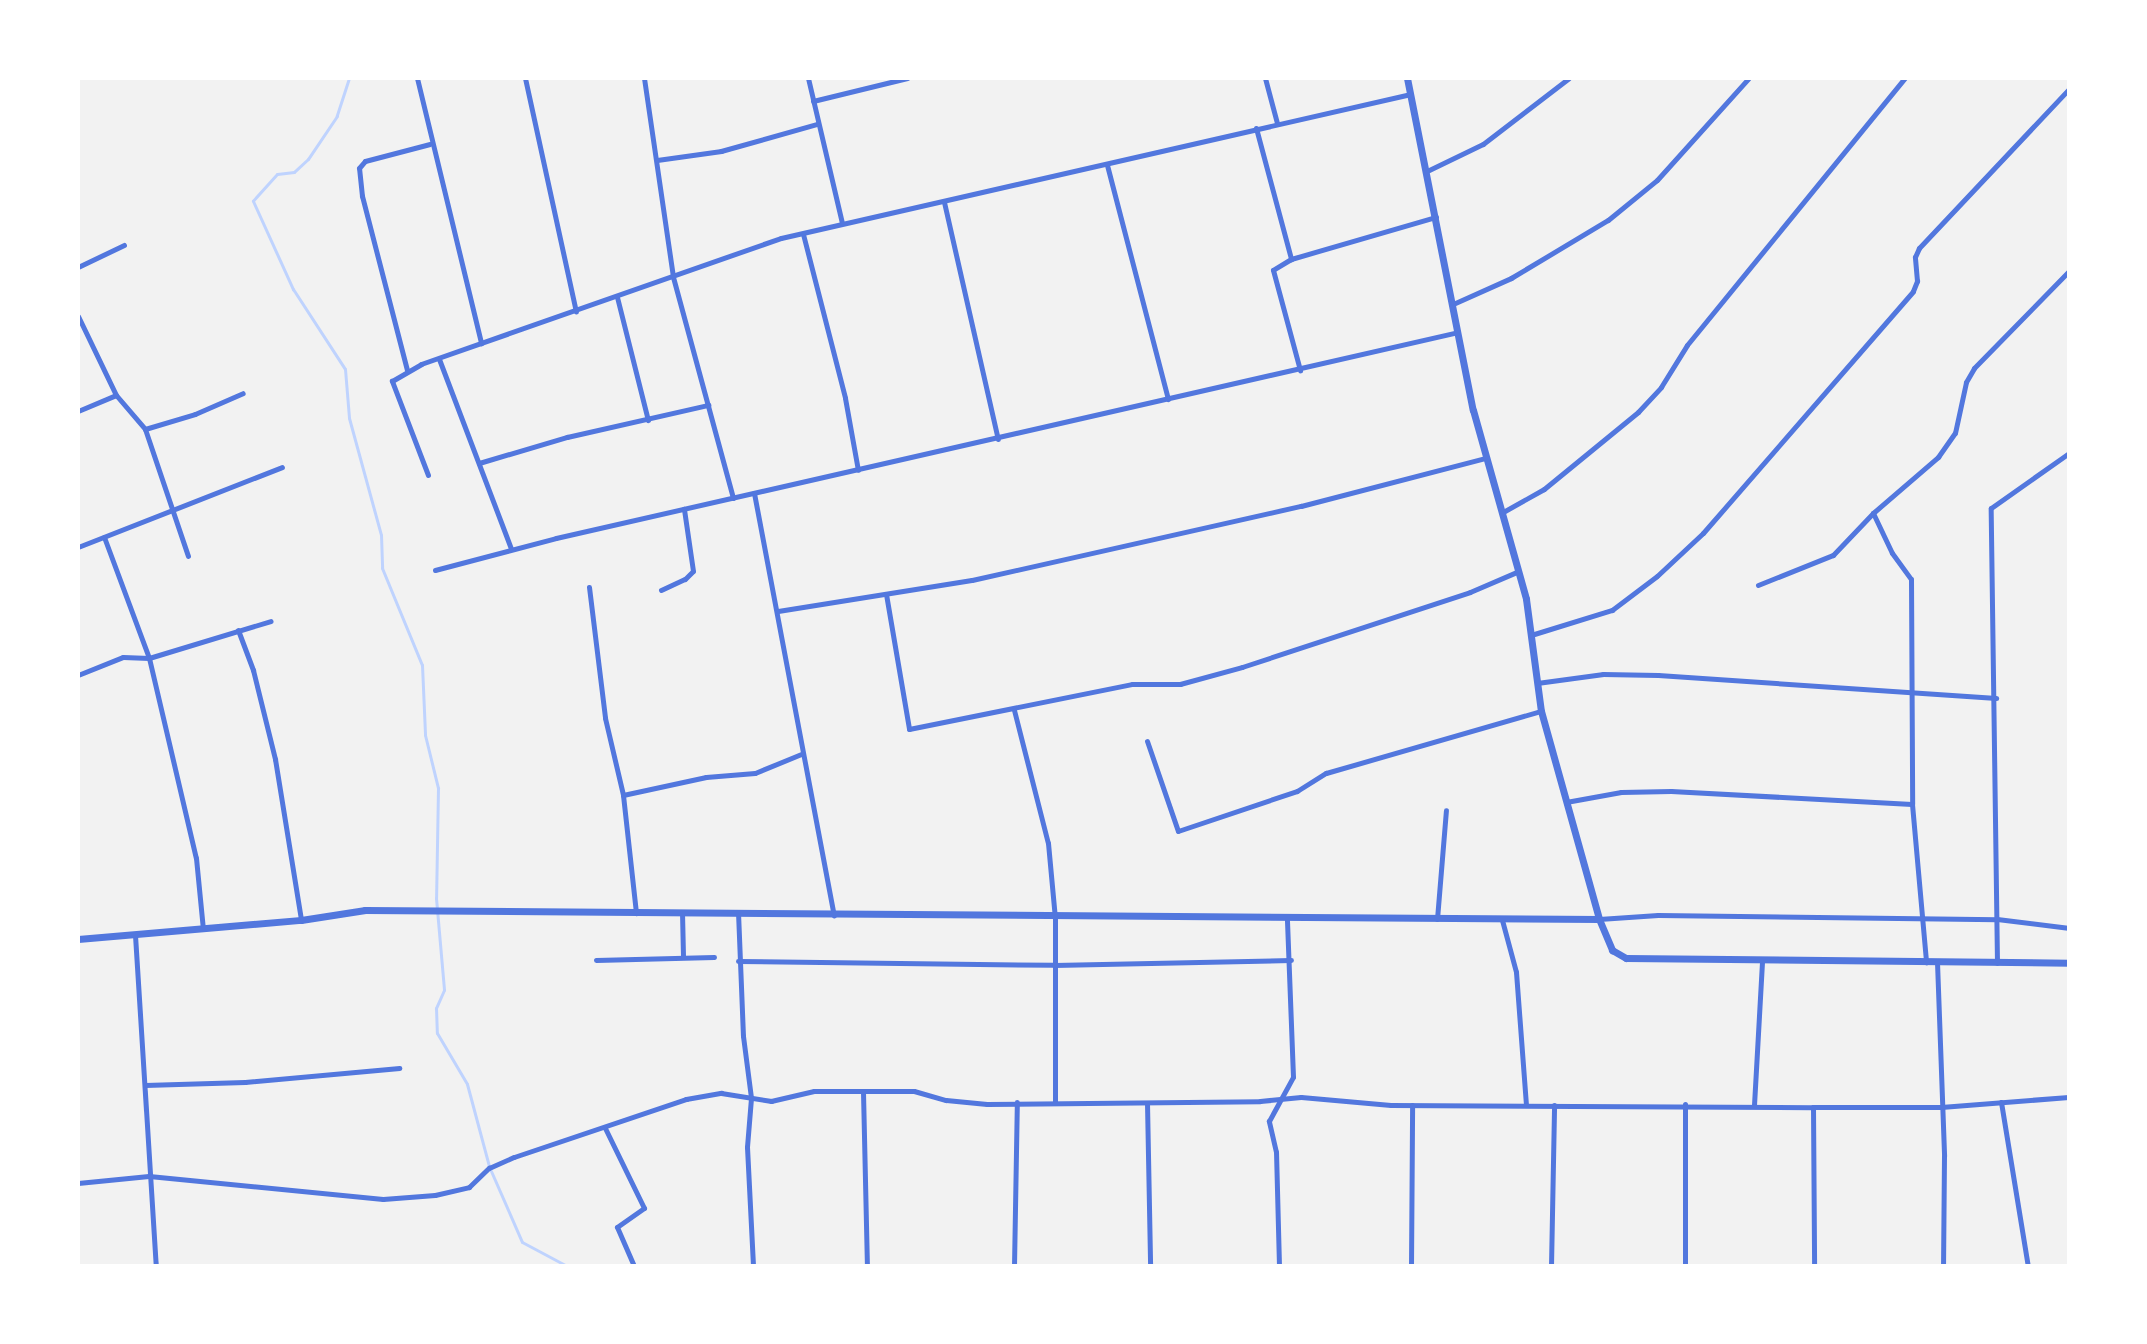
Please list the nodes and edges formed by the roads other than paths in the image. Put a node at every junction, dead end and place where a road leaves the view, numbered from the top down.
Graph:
1 (417, 78) edge
2 (525, 78) edge
3 (644, 78) edge
4 (808, 78) edge
5 (907, 78) edge
6 (1265, 78) edge
7 (1407, 78) edge
8 (1569, 78) edge
9 (1749, 78) edge
10 (1905, 78) edge
11 (2069, 89) edge
12 (1411, 94) junction
13 (813, 101) junction
14 (1277, 123) junction
15 (817, 124) junction
16 (1256, 128) junction
17 (430, 144) junction
18 (657, 160) junction
19 (1107, 165) junction
20 (1427, 171) junction
21 (944, 202) junction
22 (1436, 216) junction
23 (842, 223) junction
24 (803, 234) junction
25 (124, 245) dead end
26 (1291, 259) junction
27 (78, 267) edge
28 (2069, 271) edge
29 (673, 277) junction
30 (617, 297) junction
31 (1453, 304) junction
32 (576, 311) junction
33 (78, 316) edge
34 (1458, 332) junction
35 (481, 343) junction
36 (439, 359) junction
37 (407, 370) junction
38 (1300, 370) junction
39 (243, 393) dead end
40 (116, 395) junction
41 (1168, 399) junction
42 (708, 405) junction
43 (78, 411) edge
44 (648, 420) junction
45 (145, 429) junction
46 (998, 439) junction
47 (2069, 453) edge
48 (1485, 458) junction
49 (479, 463) junction
50 (282, 467) dead end
51 (858, 470) junction
52 (428, 475) dead end
53 (754, 493) junction
54 (733, 498) junction
55 (173, 507) junction
56 (684, 509) junction
57 (1503, 512) junction
58 (1873, 513) junction
59 (104, 537) junction
60 (78, 547) edge
61 (511, 549) junction
62 (188, 556) dead end
63 (435, 570) dead end
64 (1520, 571) junction
65 (1758, 585) dead end
66 (589, 587) dead end
67 (661, 590) dead end
68 (886, 594) junction
69 (778, 611) junction
70 (271, 621) dead end
71 (238, 630) junction
72 (1531, 635) junction
73 (149, 658) junction
74 (78, 675) edge
75 (1536, 683) junction
76 (1911, 691) junction
77 (1996, 698) junction
78 (1014, 710) junction
79 (1541, 711) junction
80 (1147, 741) dead end
81 (801, 754) junction
82 (623, 795) junction
83 (1566, 802) junction
84 (1912, 804) junction
85 (1446, 810) dead end
86 (738, 911) junction
87 (682, 912) junction
88 (636, 913) junction
89 (834, 915) junction
90 (1055, 918) junction
91 (1287, 919) junction
92 (1599, 919) junction
93 (1922, 919) junction
94 (1997, 919) junction
95 (301, 920) junction
96 (1437, 920) junction
97 (1502, 920) junction
98 (2069, 928) edge
99 (203, 929) junction
100 (135, 935) junction
101 (78, 939) edge
102 (683, 957) junction
103 (714, 957) dead end
104 (596, 960) dead end
105 (1291, 960) junction
106 (738, 961) junction
107 (1762, 962) junction
108 (1926, 962) junction
109 (1937, 962) junction
110 (1997, 963) junction
111 (2069, 963) edge
112 (1054, 965) junction
113 (399, 1068) dead end
114 (145, 1085) junction
115 (863, 1092) junction
116 (2069, 1097) edge
117 (751, 1098) junction
118 (1282, 1098) junction
119 (1055, 1101) junction
120 (1017, 1102) junction
121 (2001, 1102) junction
122 (1147, 1103) junction
123 (1526, 1104) junction
124 (1685, 1104) junction
125 (1412, 1105) junction
126 (1554, 1105) junction
127 (1754, 1105) junction
128 (1813, 1107) junction
129 (1941, 1107) junction
130 (605, 1128) junction
131 (149, 1176) junction
132 (78, 1183) edge
133 (156, 1266) edge
134 (634, 1266) edge
135 (753, 1266) edge
136 (867, 1266) edge
137 (1014, 1266) edge
138 (1150, 1266) edge
139 (1279, 1266) edge
140 (1411, 1266) edge
141 (1551, 1266) edge
142 (1685, 1266) edge
143 (1814, 1266) edge
144 (1943, 1266) edge
145 (2028, 1266) edge

1 - 17 street
2 - 32 street
3 - 18 street
4 - 13 street
5 - 13 street
6 - 14 street
7 - 12 street
8 - 20 street
9 - 31 street
10 - 57 street
11 - 72 street
12 - 14 street
12 - 20 street
13 - 15 street
14 - 16 street
15 - 18 street
15 - 23 street
16 - 19 street
16 - 26 street
17 - 35 street
17 - 37 street
18 - 29 street
19 - 21 street
19 - 41 street
20 - 22 street
21 - 23 street
21 - 46 street
22 - 26 street
22 - 31 street
23 - 24 street
24 - 29 street
24 - 51 street
25 - 27 street
26 - 38 street
28 - 58 street
29 - 30 street
29 - 42 street
30 - 32 street
30 - 44 street
31 - 34 street
32 - 35 street
33 - 40 street
34 - 38 street
34 - 48 street
35 - 36 street
36 - 37 street
36 - 49 street
37 - 52 street
38 - 41 street
39 - 45 street
40 - 43 street
40 - 45 street
41 - 46 street
42 - 44 street
42 - 54 street
44 - 49 street
45 - 55 street
46 - 51 street
47 - 77 street
48 - 57 street
48 - 68 street
49 - 61 street
50 - 55 street
51 - 53 street
53 - 54 street
53 - 69 street
54 - 56 street
55 - 59 street
55 - 62 street
56 - 61 street
56 - 67 street
57 - 64 street
58 - 65 street
58 - 76 street
59 - 60 street
59 - 73 street
61 - 63 street
64 - 72 street
64 - 78 street
66 - 82 street
68 - 69 street
68 - 78 street
69 - 81 street
70 - 71 street
71 - 73 street
71 - 95 street
72 - 75 street
73 - 74 street
73 - 99 street
75 - 76 street
75 - 79 street
76 - 77 street
76 - 84 street
77 - 94 street
78 - 90 street
79 - 80 street
79 - 83 street
81 - 82 street
81 - 89 street
82 - 88 street
83 - 84 street
83 - 92 street
84 - 93 street
85 - 96 street
86 - 87 street
86 - 89 street
86 - 106 street
87 - 88 street
87 - 102 street
88 - 95 street
89 - 90 street
90 - 91 street
90 - 112 street
91 - 96 street
91 - 105 street
92 - 93 street
92 - 97 street
92 - 107 street
93 - 94 street
93 - 108 street
94 - 98 street
94 - 110 street
95 - 99 street
96 - 97 street
97 - 123 street
99 - 100 street
100 - 101 street
100 - 114 street
102 - 103 street
102 - 104 street
105 - 112 street
105 - 118 street
106 - 112 street
106 - 117 street
107 - 108 street
107 - 127 street
108 - 109 street
109 - 110 street
109 - 129 street
110 - 111 street
112 - 119 street
113 - 114 street
114 - 131 street
115 - 117 street
115 - 120 street
115 - 136 street
116 - 121 street
117 - 130 street
117 - 135 street
118 - 122 street
118 - 125 street
118 - 139 street
119 - 120 street
119 - 122 street
120 - 137 street
121 - 129 street
121 - 145 street
122 - 138 street
123 - 125 street
123 - 126 street
124 - 126 street
124 - 127 street
124 - 142 street
125 - 140 street
126 - 141 street
127 - 128 street
128 - 129 street
128 - 143 street
129 - 144 street
130 - 131 street
130 - 134 street
131 - 132 street
131 - 133 street

